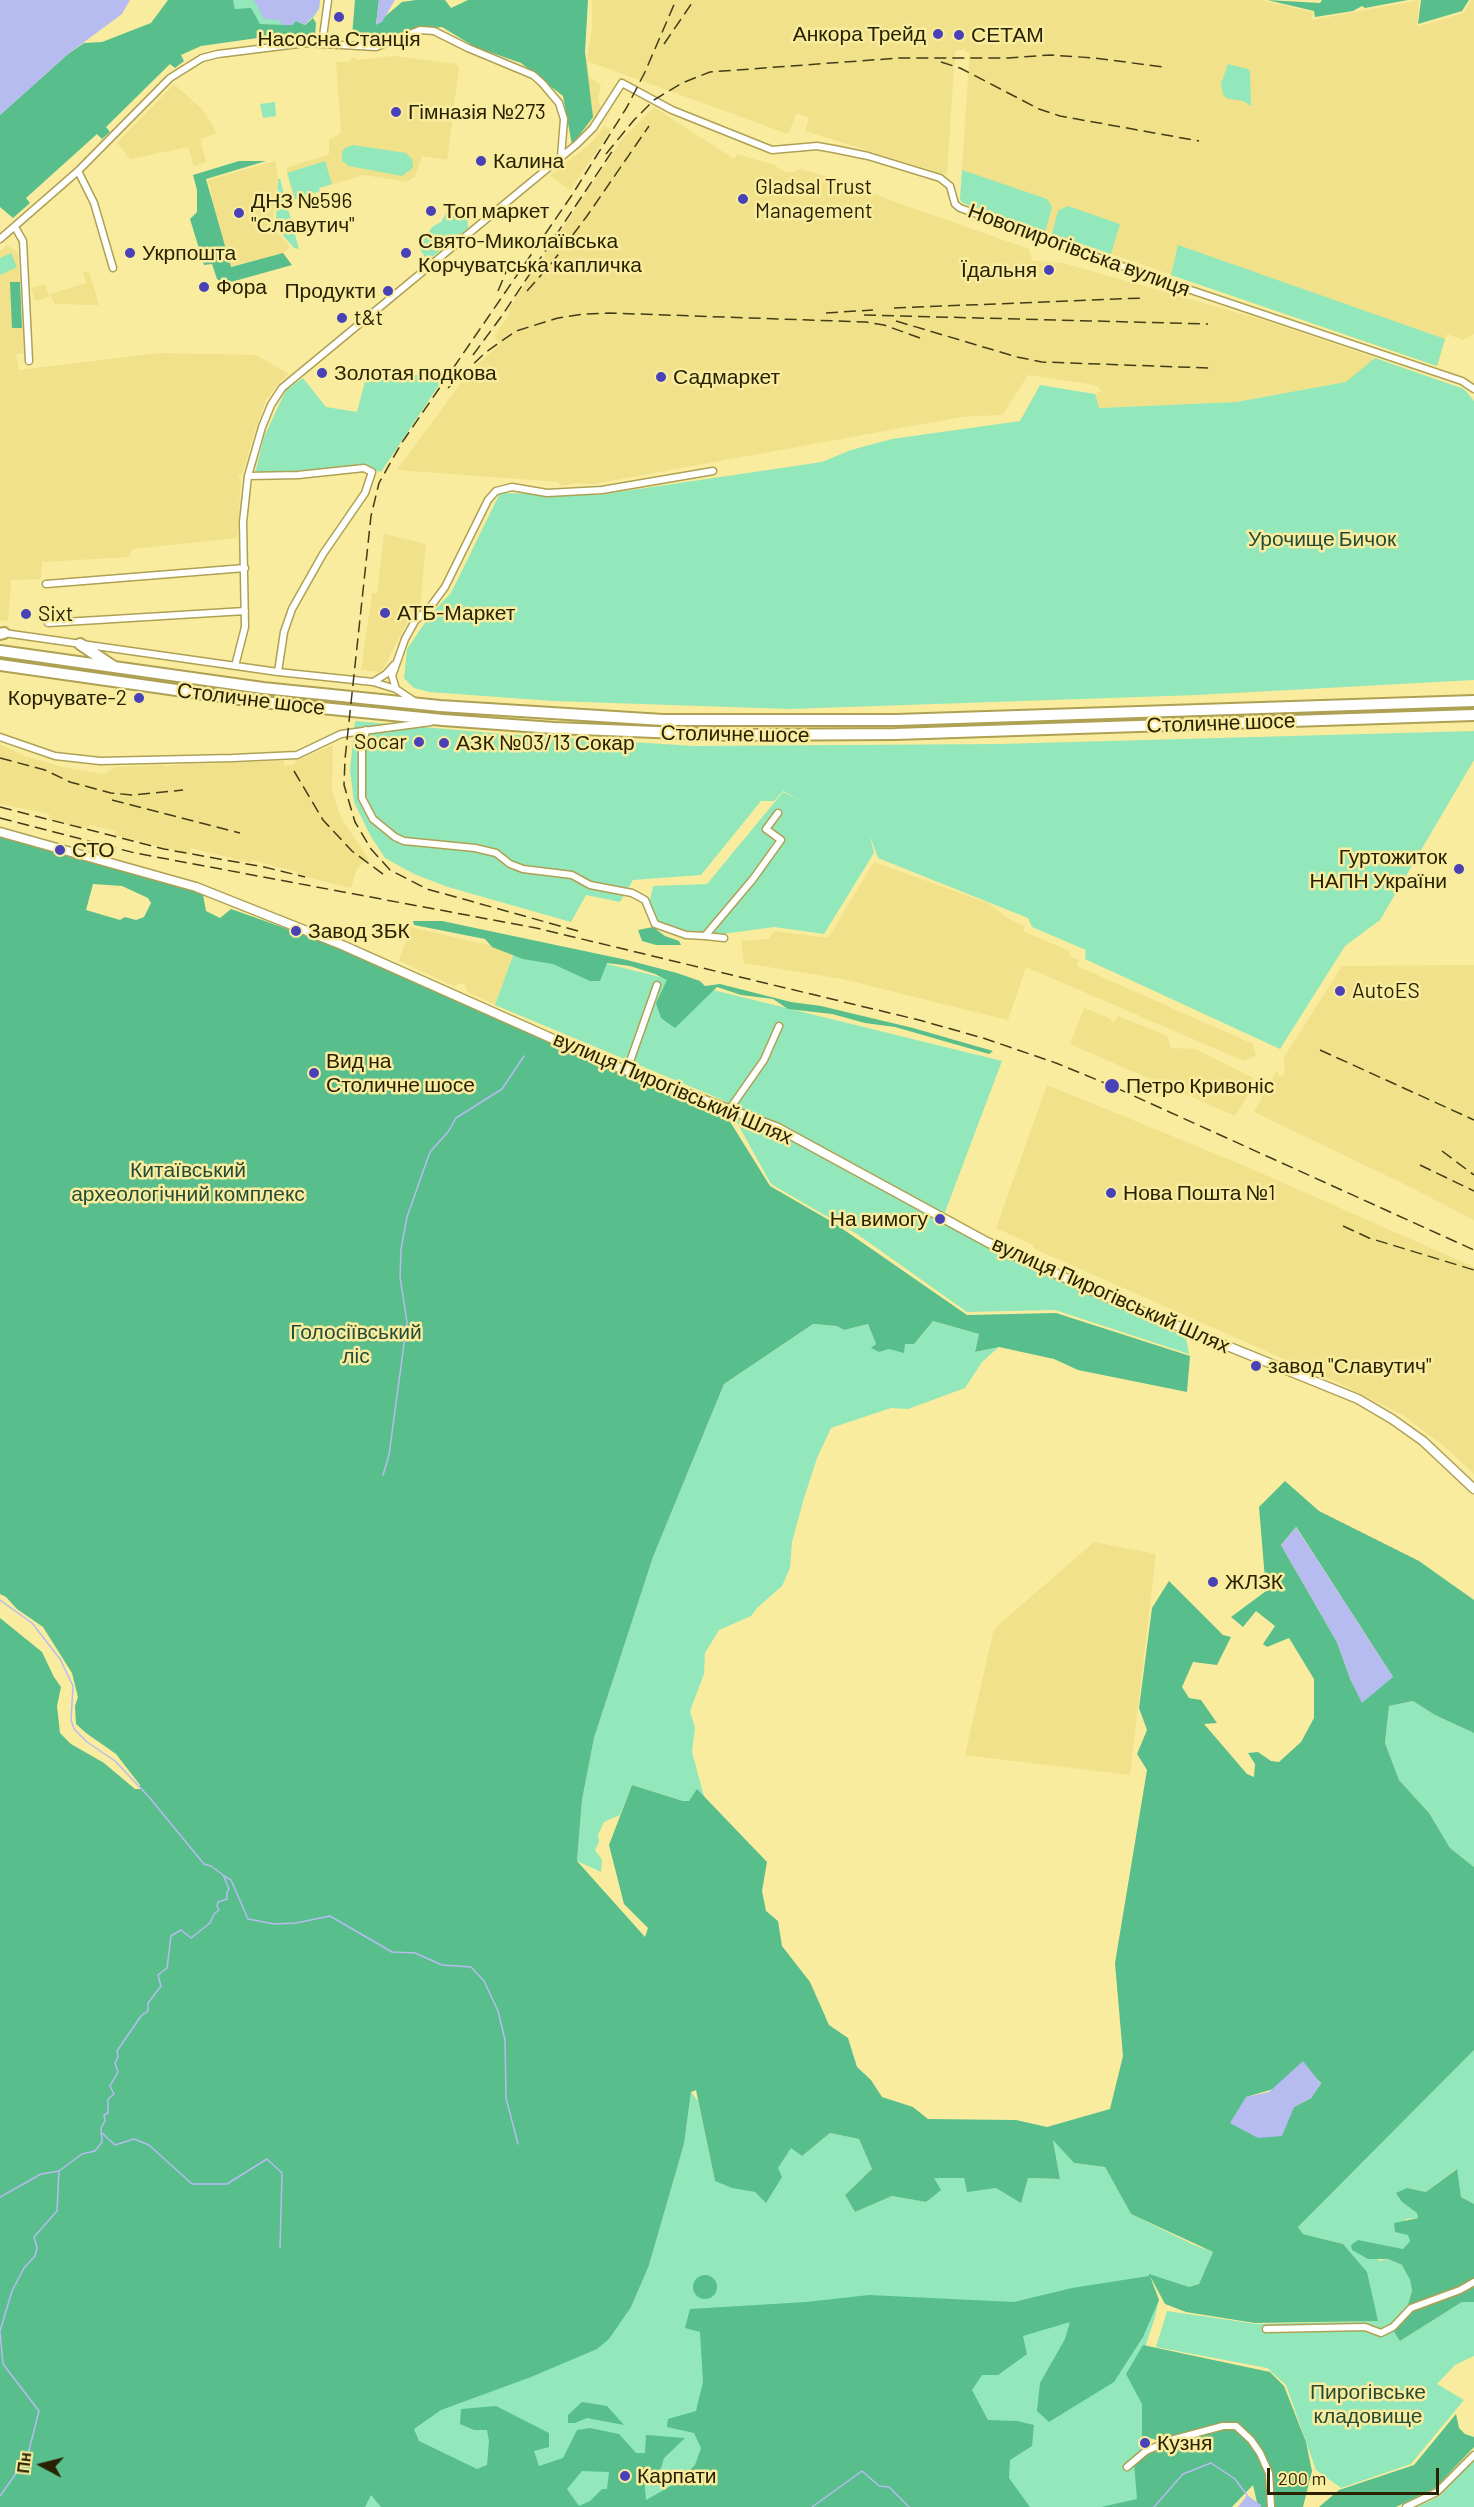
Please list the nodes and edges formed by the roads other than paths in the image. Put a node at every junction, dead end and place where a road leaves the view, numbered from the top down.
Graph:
1 (328, 0) edge
2 (322, 44) junction
3 (560, 158) junction
4 (78, 171) junction
5 (15, 226) junction
6 (0, 239) edge
7 (113, 268) dead end
8 (29, 361) dead end
9 (1474, 389) edge
10 (713, 471) dead end
11 (248, 476) junction
12 (244, 568) junction
13 (46, 584) dead end
14 (245, 611) junction
15 (48, 623) dead end
16 (1, 633) edge
17 (80, 644) junction
18 (0, 651) edge
19 (0, 665) edge
20 (395, 665) junction
21 (235, 666) junction
22 (117, 668) junction
23 (278, 672) junction
24 (373, 682) junction
25 (396, 689) junction
26 (1474, 701) edge
27 (418, 704) junction
28 (1474, 714) edge
29 (443, 720) junction
30 (366, 730) junction
31 (0, 737) edge
32 (778, 813) dead end
33 (0, 831) edge
34 (705, 936) junction
35 (724, 938) dead end
36 (657, 985) dead end
37 (779, 1026) dead end
38 (627, 1070) junction
39 (729, 1110) junction
40 (1474, 1489) edge
41 (1474, 2282) edge
42 (1266, 2329) dead end
43 (1474, 2455) edge
44 (1127, 2467) dead end
45 (1271, 2507) edge
46 (1406, 2507) edge

1 - 2 street
2 - 3 street
2 - 4 street
3 - 9 street, Новопирогівська вулиця
3 - 11 street, Новопирогівська вулиця
4 - 5 street
4 - 7 street
5 - 6 street
5 - 8 street
10 - 20 street
11 - 12 street, Новопирогівська вулиця
11 - 23 street
12 - 13 street
12 - 14 street, Новопирогівська вулиця
14 - 15 street
14 - 21 street, Новопирогівська вулиця
16 - 17 street
17 - 21 street
17 - 22 highway
18 - 22 highway, Столичне шосе
19 - 29 highway, Столичне шосе
20 - 24 street
20 - 25 street
21 - 23 street
22 - 27 highway, Столичне шосе
23 - 24 street
24 - 25 street
25 - 27 street
26 - 27 highway, Столичне шосе
28 - 29 highway, Столичне шосе
29 - 30 street
30 - 31 street
30 - 34 street
32 - 34 street
33 - 38 street, вулиця Пирогівський Шлях
34 - 35 street
36 - 38 street
37 - 39 street
38 - 39 street, вулиця Пирогівський Шлях
39 - 40 street, вулиця Пирогівський Шлях
41 - 42 street
43 - 46 street
44 - 45 street

